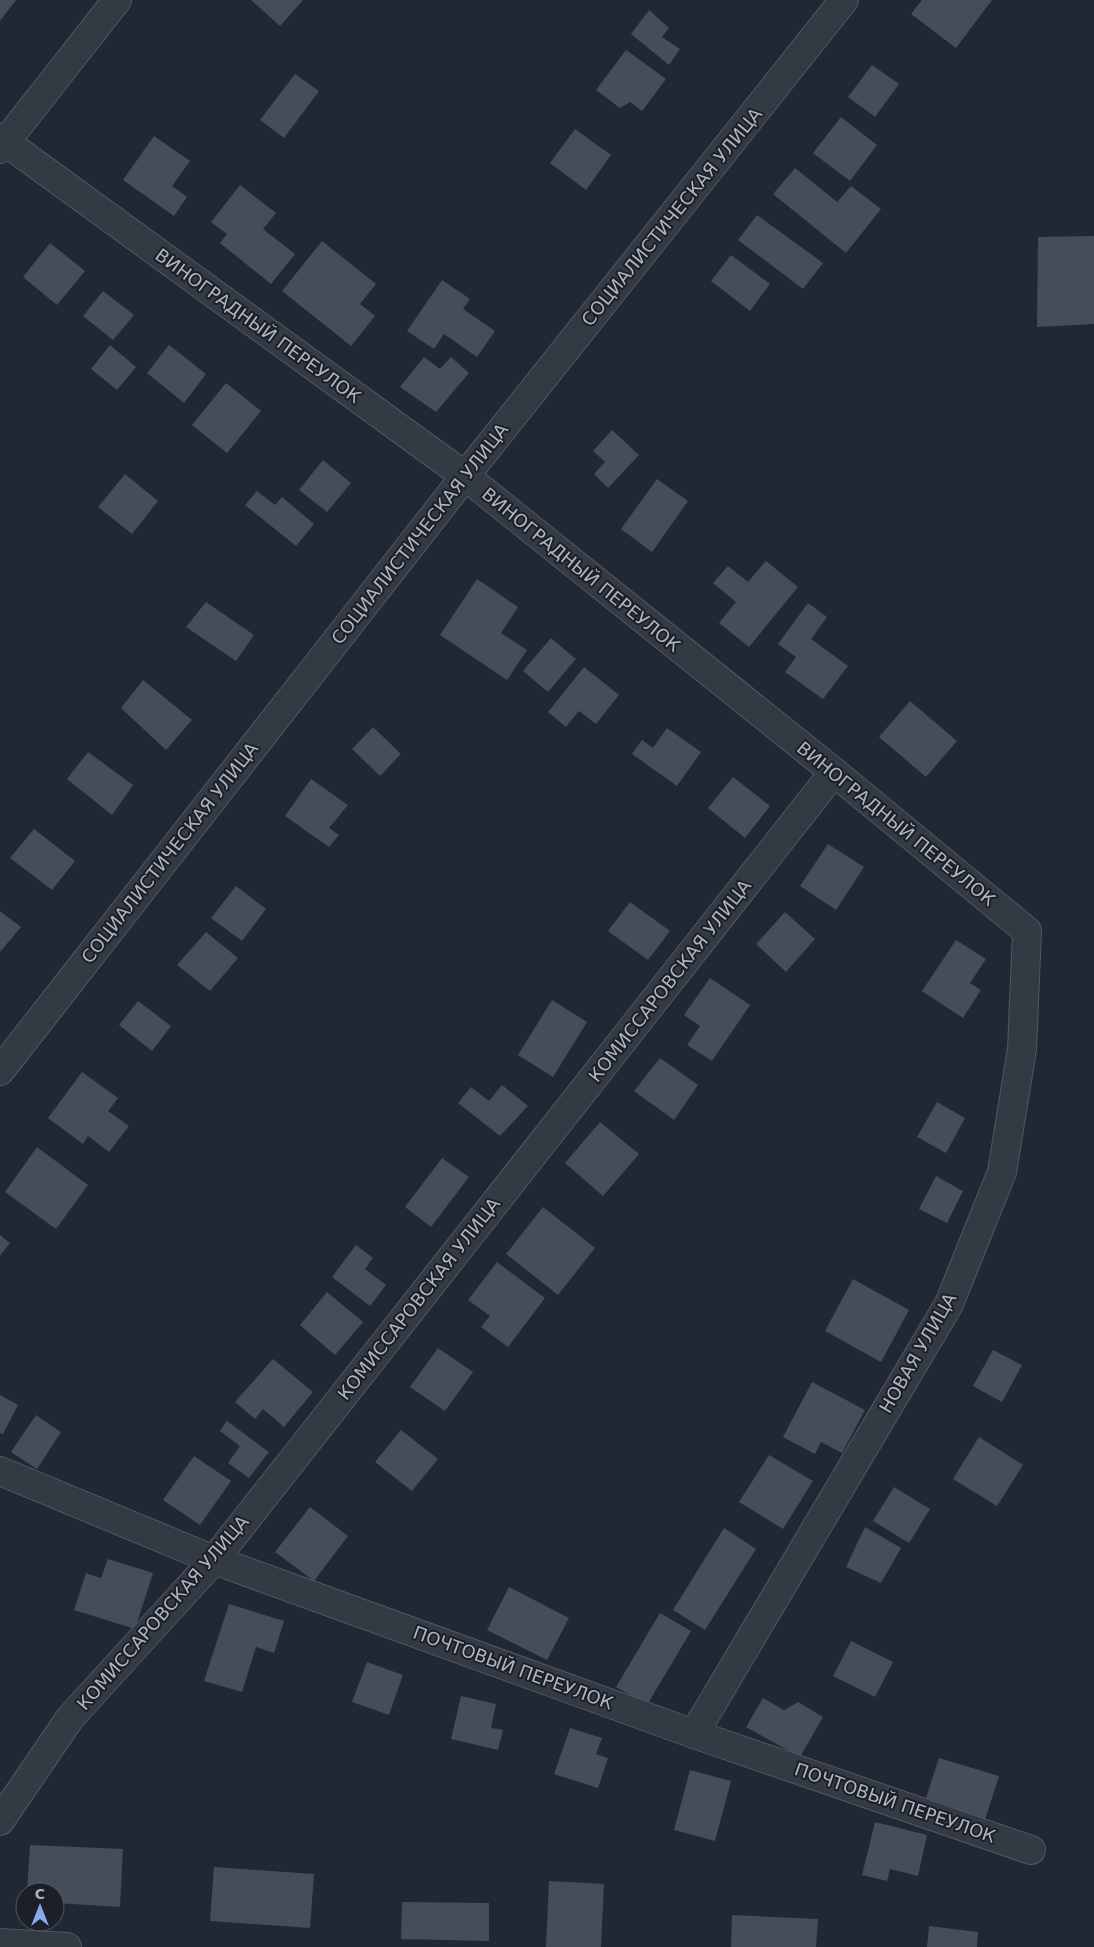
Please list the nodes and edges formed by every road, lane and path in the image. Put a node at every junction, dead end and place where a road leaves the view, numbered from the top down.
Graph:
1 (118, 0) edge
2 (844, 0) edge
3 (2, 143) edge
4 (465, 476) junction
5 (834, 772) junction
6 (1027, 931) joint
7 (0, 1071) edge
8 (0, 1471) edge
9 (214, 1560) junction
10 (694, 1734) junction
11 (0, 1821) edge
12 (1032, 1850) dead end
13 (0, 1943) edge
14 (67, 1947) edge

1 - 3 street
2 - 4 street, СОЦИАЛИСТИЧЕСКАЯ УЛИЦА
3 - 4 street, ВИНОГРАДНЫЙ ПЕРЕУЛОК
4 - 5 street, ВИНОГРАДНЫЙ ПЕРЕУЛОК
4 - 7 street, СОЦИАЛИСТИЧЕСКАЯ УЛИЦА
5 - 6 street, ВИНОГРАДНЫЙ ПЕРЕУЛОК
5 - 9 street, КОМИССАРОВСКАЯ УЛИЦА
6 - 10 street, НОВАЯ УЛИЦА
8 - 9 street, ПОЧТОВЫЙ ПЕРЕУЛОК
9 - 10 street, ПОЧТОВЫЙ ПЕРЕУЛОК
9 - 11 street, КОМИССАРОВСКАЯ УЛИЦА
10 - 12 street, ПОЧТОВЫЙ ПЕРЕУЛОК
13 - 14 street

